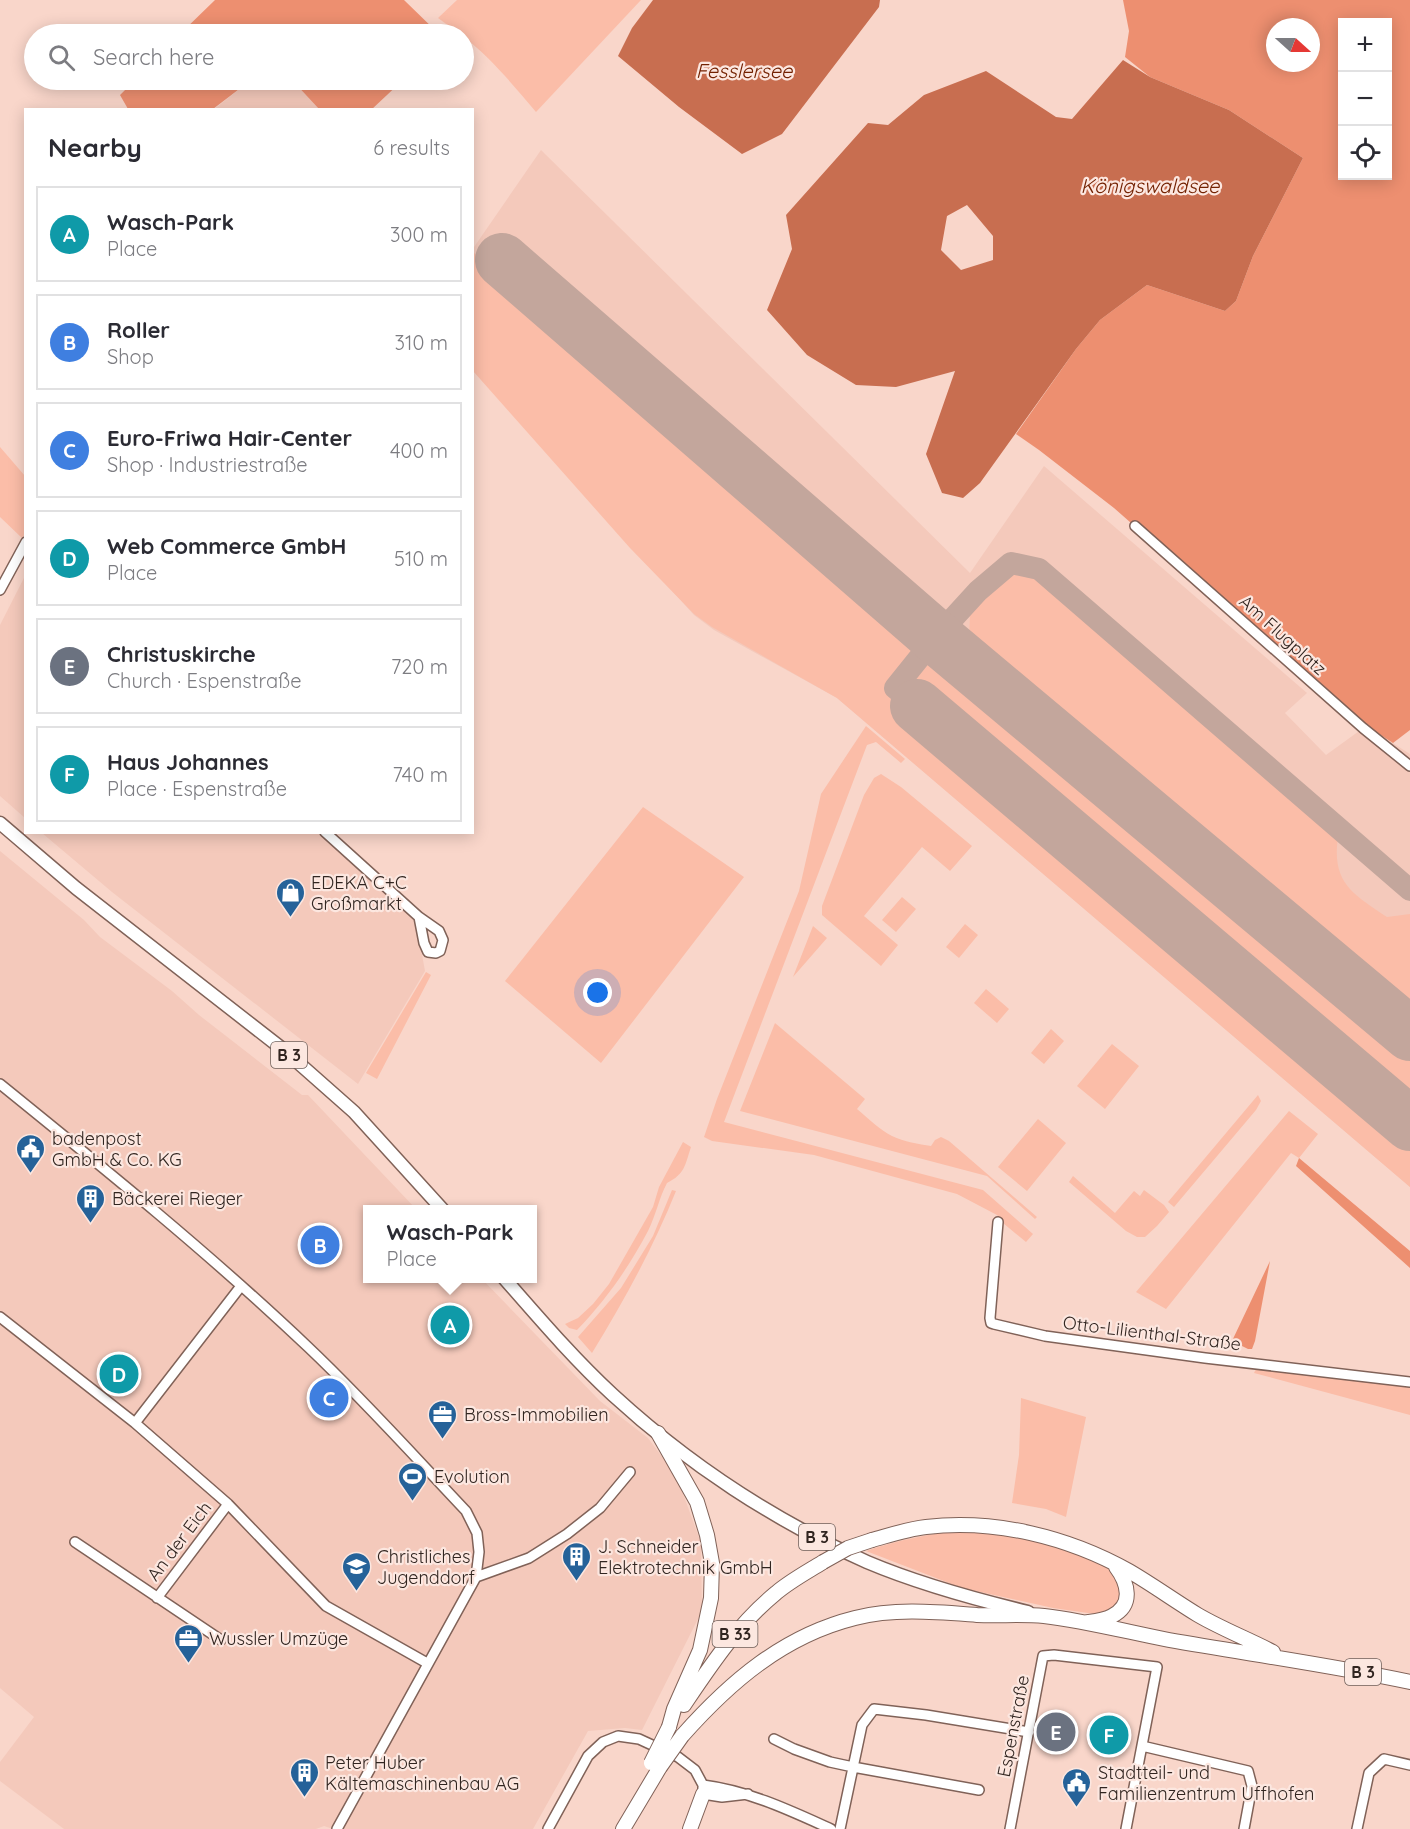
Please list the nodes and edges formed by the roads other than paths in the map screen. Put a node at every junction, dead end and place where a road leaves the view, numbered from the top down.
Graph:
1 (1135, 526) dead end
2 (22, 558) edge
3 (0, 590) edge
4 (1410, 766) edge
5 (0, 823) edge
6 (326, 834) edge
7 (419, 917) dead end
8 (0, 1084) edge
9 (439, 1205) edge
10 (998, 1222) dead end
11 (508, 1283) edge
12 (241, 1286) junction
13 (0, 1317) edge
14 (1410, 1382) edge
15 (135, 1423) junction
16 (658, 1433) junction
17 (630, 1472) dead end
18 (228, 1504) junction
19 (75, 1542) dead end
20 (1112, 1562) junction
21 (476, 1577) junction
22 (157, 1598) junction
23 (1044, 1616) junction
24 (1083, 1623) junction
25 (221, 1640) dead end
26 (1285, 1658) junction
27 (427, 1663) junction
28 (1410, 1682) edge
29 (669, 1728) junction
30 (1029, 1732) junction
31 (774, 1739) dead end
32 (1142, 1746) junction
33 (655, 1765) junction
34 (1410, 1765) edge
35 (853, 1767) junction
36 (703, 1790) junction
37 (979, 1790) dead end
38 (637, 1798) junction
39 (626, 1826) edge
40 (337, 1829) edge
41 (548, 1829) edge
42 (614, 1829) edge
43 (690, 1829) edge
44 (831, 1829) edge
45 (840, 1829) edge
46 (1010, 1829) edge
47 (1126, 1829) edge
48 (1244, 1829) edge
49 (1357, 1829) edge

1 - 4 street, Am Flugplatz
2 - 3 street
5 - 9 main road, B 3
6 - 7 street
8 - 12 street
10 - 14 street, Otto-Lilienthal-Straße
11 - 16 main road, B 3
12 - 15 street
12 - 21 street
13 - 15 street
15 - 18 street
16 - 23 main road, B 3
16 - 29 highway
17 - 21 street
18 - 22 street, An der Eich
18 - 27 street
19 - 22 street, An der Eich
20 - 24 highway
20 - 26 highway, B 33
20 - 29 highway, B 33, bridge
21 - 27 street
22 - 25 street, An der Eich
23 - 24 highway, B 3
23 - 33 highway, B 33, bridge
24 - 26 highway, B 3
26 - 28 highway, B 3
27 - 40 street
29 - 33 highway, B 33, bridge
30 - 32 street, Espenstraße
30 - 35 street
30 - 46 street, Espenstraße
31 - 35 street
32 - 47 street, Espenstraße
32 - 48 street
33 - 38 highway, B 33
34 - 49 street
35 - 37 street
35 - 45 street
36 - 41 street
36 - 43 highway
36 - 44 street
38 - 39 highway, B 33
38 - 42 highway, B 33

